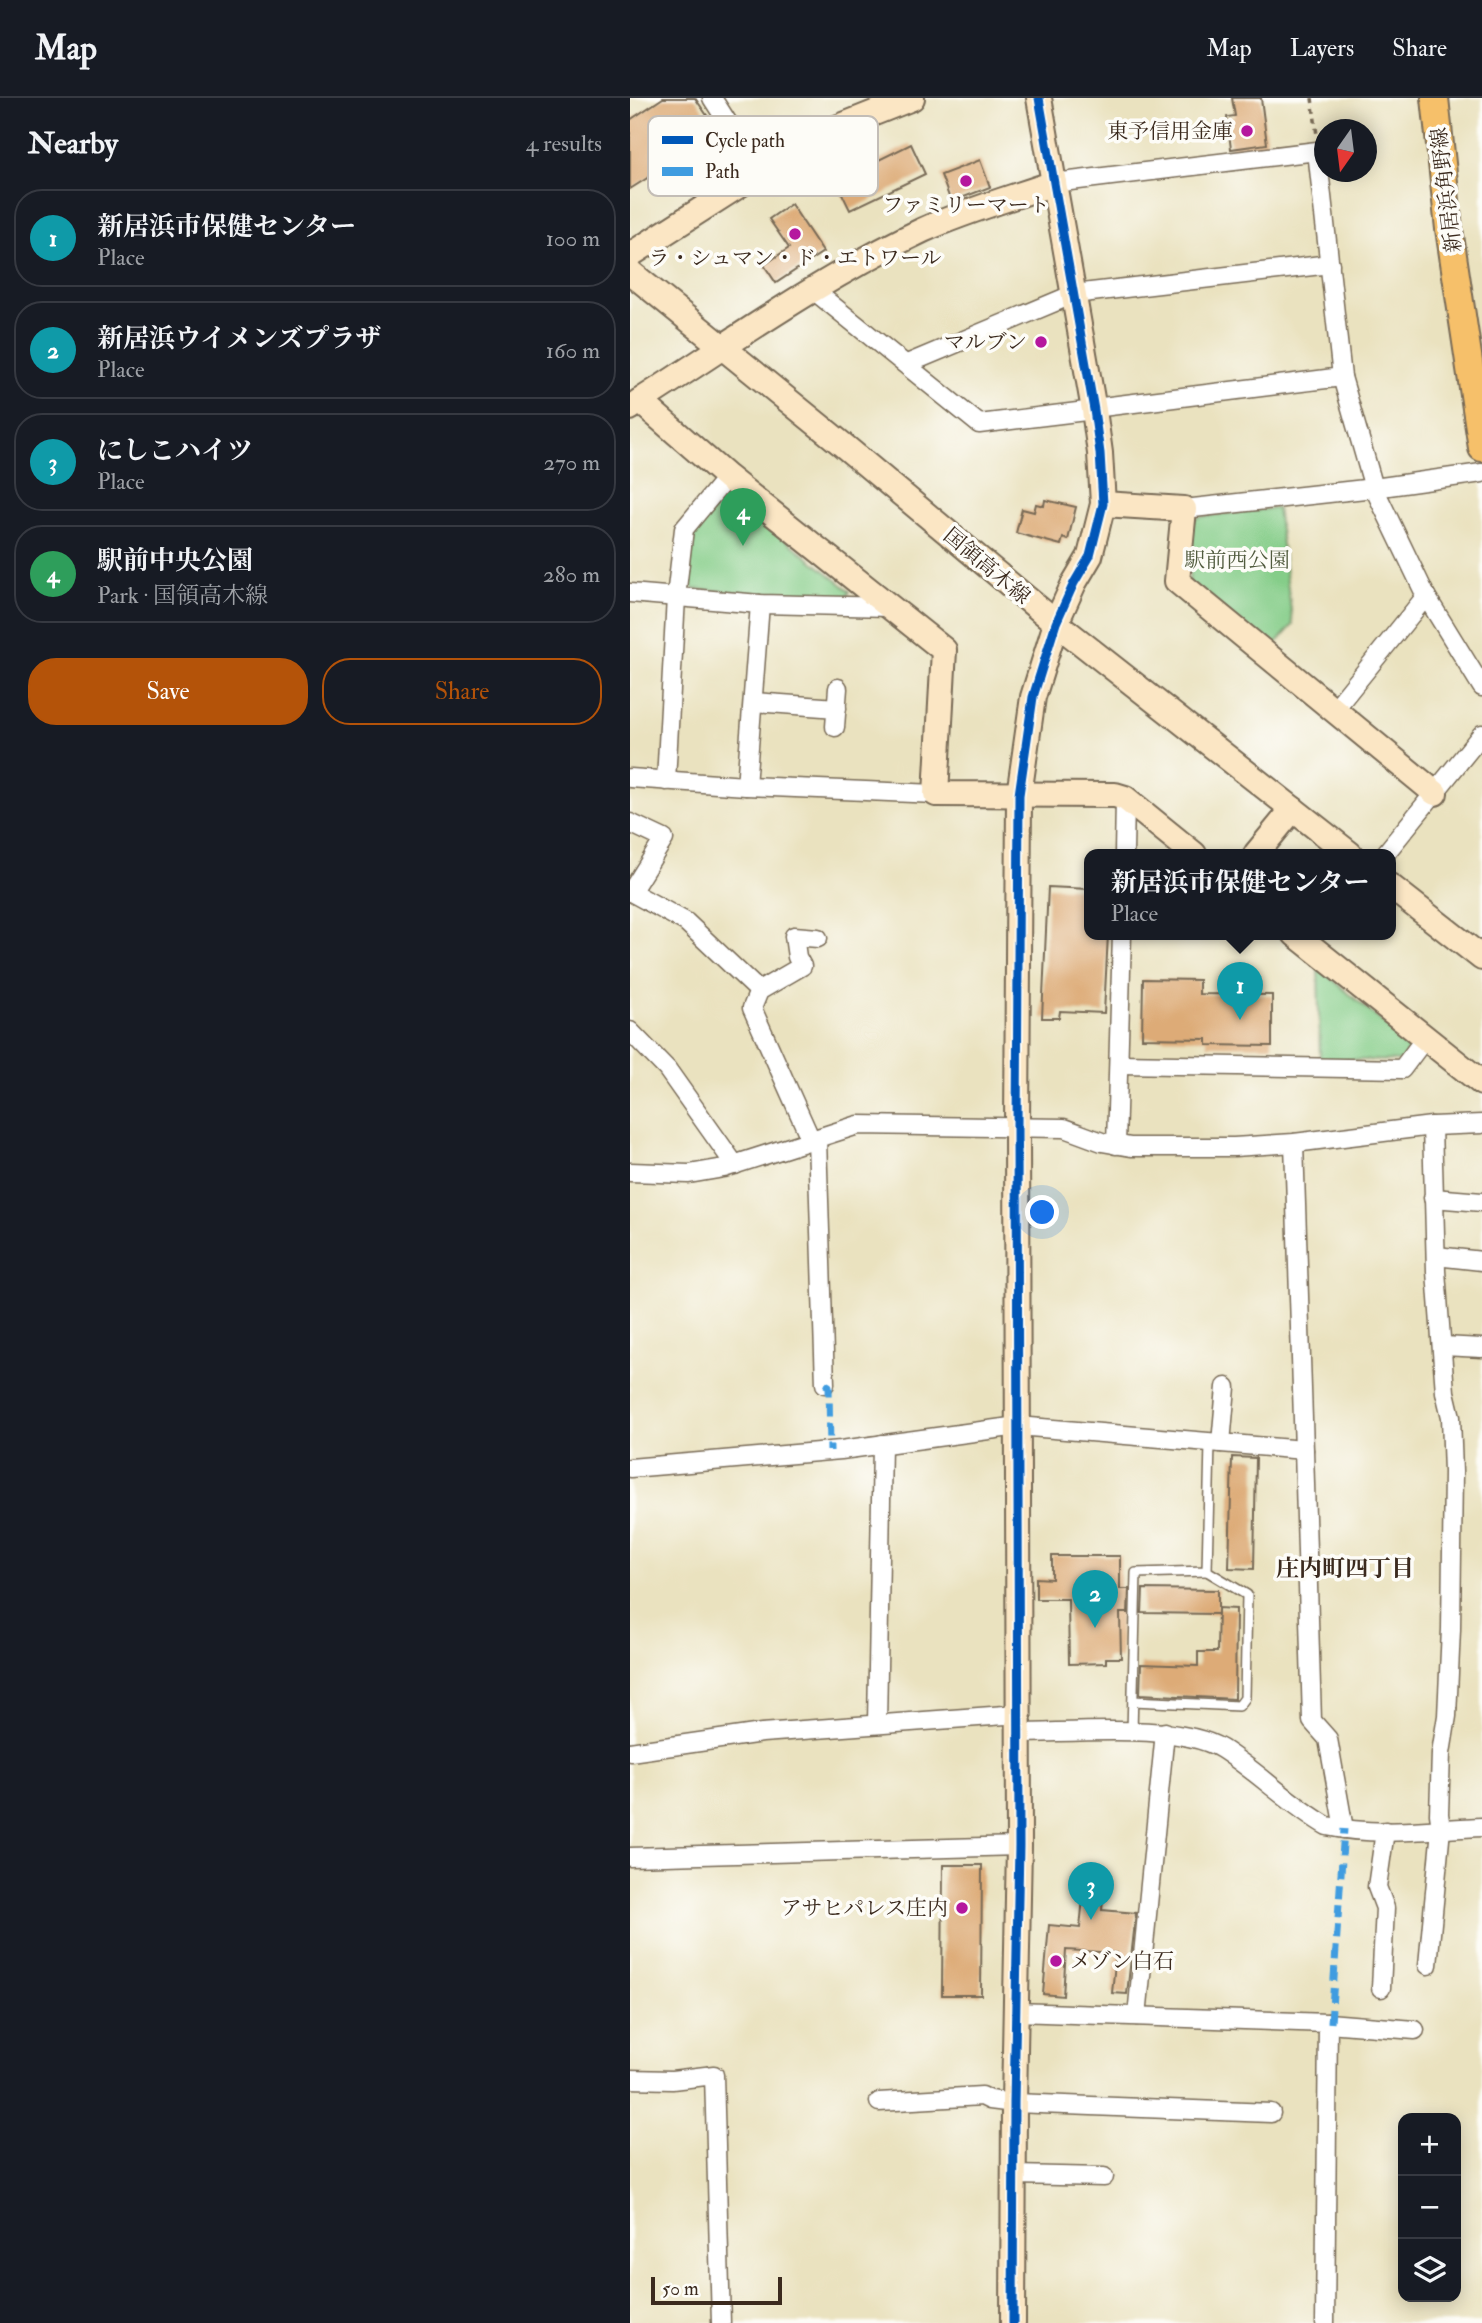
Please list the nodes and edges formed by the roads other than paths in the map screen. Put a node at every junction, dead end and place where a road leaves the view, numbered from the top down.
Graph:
1 (712, 98) edge
2 (912, 98) edge
3 (1038, 98) edge
4 (1435, 98) edge
5 (724, 116) edge
6 (867, 116) edge
7 (1054, 183) junction
8 (724, 196) edge
9 (630, 255) edge
10 (1329, 264) junction
11 (630, 272) edge
12 (812, 289) junction
13 (1074, 294) junction
14 (723, 348) junction
15 (906, 365) junction
16 (1342, 377) junction
17 (635, 405) edge
18 (1094, 409) junction
19 (1479, 410) edge
20 (1482, 448) edge
21 (1482, 473) edge
22 (727, 477) junction
23 (1374, 488) junction
24 (1103, 504) junction
25 (1184, 509) junction
26 (630, 593) edge
27 (1426, 596) junction
28 (676, 597) junction
29 (760, 604) junction
30 (890, 607) junction
31 (1056, 623) junction
32 (1482, 687) edge
33 (838, 688) dead end
34 (753, 702) junction
35 (1335, 710) junction
36 (1482, 734) edge
37 (630, 778) edge
38 (666, 781) junction
39 (747, 786) junction
40 (936, 793) junction
41 (1435, 793) junction
42 (1019, 795) junction
43 (1125, 798) junction
44 (1293, 809) junction
45 (630, 823) edge
46 (1124, 849) edge
47 (1188, 849) edge
48 (1259, 849) edge
49 (1344, 849) edge
50 (1389, 849) edge
51 (1396, 890) edge
52 (818, 938) dead end
53 (1122, 940) edge
54 (1303, 940) edge
55 (1482, 958) edge
56 (759, 991) junction
57 (630, 1031) edge
58 (1426, 1037) junction
59 (1119, 1064) junction
60 (1482, 1083) edge
61 (1482, 1124) edge
62 (1432, 1126) junction
63 (1017, 1127) junction
64 (814, 1140) junction
65 (1294, 1143) junction
66 (1116, 1145) junction
67 (735, 1165) junction
68 (630, 1172) edge
69 (1433, 1198) junction
70 (1482, 1202) edge
71 (1436, 1256) junction
72 (1482, 1261) edge
73 (1443, 1346) junction
74 (1482, 1348) edge
75 (825, 1384) dead end
76 (1226, 1387) dead end
77 (1018, 1426) junction
78 (1216, 1443) junction
79 (882, 1444) junction
80 (1304, 1450) junction
81 (630, 1468) edge
82 (1207, 1571) junction
83 (1133, 1702) junction
84 (1019, 1723) junction
85 (877, 1724) junction
86 (1132, 1732) junction
87 (1165, 1732) junction
88 (630, 1752) edge
89 (1482, 1828) edge
90 (1344, 1829) junction
91 (1441, 1829) junction
92 (1385, 1831) junction
93 (1019, 1846) junction
94 (630, 1857) edge
95 (1428, 1965) dead end
96 (1381, 1988) dead end
97 (1016, 2012) junction
98 (1137, 2016) junction
99 (1328, 2023) junction
100 (1415, 2030) dead end
101 (630, 2079) edge
102 (879, 2102) dead end
103 (1014, 2103) junction
104 (1270, 2113) dead end
105 (1014, 2175) junction
106 (1104, 2177) dead end
107 (721, 2323) edge
108 (1013, 2323) edge
109 (1325, 2323) edge

1 - 5 street
2 - 6 street
3 - 7 street
4 - 19 main road, 新居浜角野線
7 - 10 street
7 - 12 street
7 - 13 street
8 - 9 street
10 - 13 street
10 - 16 street
11 - 14 street, 国領高木線
12 - 14 street
12 - 15 street
13 - 15 street
13 - 18 street
14 - 17 street
14 - 31 street, 国領高木線
15 - 18 street
16 - 18 street
16 - 23 street
17 - 22 street
18 - 24 street
19 - 20 main road, 新居浜角野線
21 - 23 street
22 - 28 street
22 - 30 street
23 - 25 street
23 - 27 street
24 - 25 street
24 - 31 street
25 - 35 street
26 - 28 street
27 - 32 street
27 - 35 street
28 - 29 street
28 - 38 street
29 - 30 street
29 - 34 street
30 - 40 street
31 - 42 street
31 - 44 street, 国領高木線
33 - 34 street
34 - 39 street
35 - 41 street
36 - 41 street
37 - 38 street
38 - 39 street
39 - 40 street
40 - 42 street
41 - 50 street
42 - 43 street
42 - 63 street
43 - 46 street
43 - 47 street
44 - 48 street
44 - 49 street, 国領高木線
45 - 56 street
51 - 55 street
52 - 56 street
53 - 59 street
54 - 58 street
56 - 64 street
57 - 67 street
58 - 59 street
58 - 60 street
59 - 66 street
61 - 62 street
62 - 65 street
62 - 69 street
63 - 64 street
63 - 66 street
63 - 77 street
64 - 67 street
64 - 75 street
65 - 66 street
65 - 80 street
67 - 68 street
69 - 70 street
69 - 71 street
71 - 72 street
71 - 73 street
73 - 74 street
73 - 91 street
76 - 78 street
77 - 78 street
77 - 79 street
77 - 84 street
78 - 80 street
78 - 82 lane
79 - 81 street
79 - 85 street
80 - 90 street
82 - 83 lane
82 - 83 lane
83 - 86 lane
84 - 85 street
84 - 86 street
84 - 93 street
85 - 88 street
86 - 87 street
87 - 90 street
87 - 98 street
89 - 91 street
90 - 92 street
91 - 92 street
91 - 95 street
92 - 96 street
93 - 94 street
93 - 97 street
97 - 98 street
97 - 103 street
98 - 99 street
99 - 100 street
99 - 109 street
101 - 107 street
102 - 103 street
103 - 104 street
103 - 105 street
105 - 106 street
105 - 108 street

